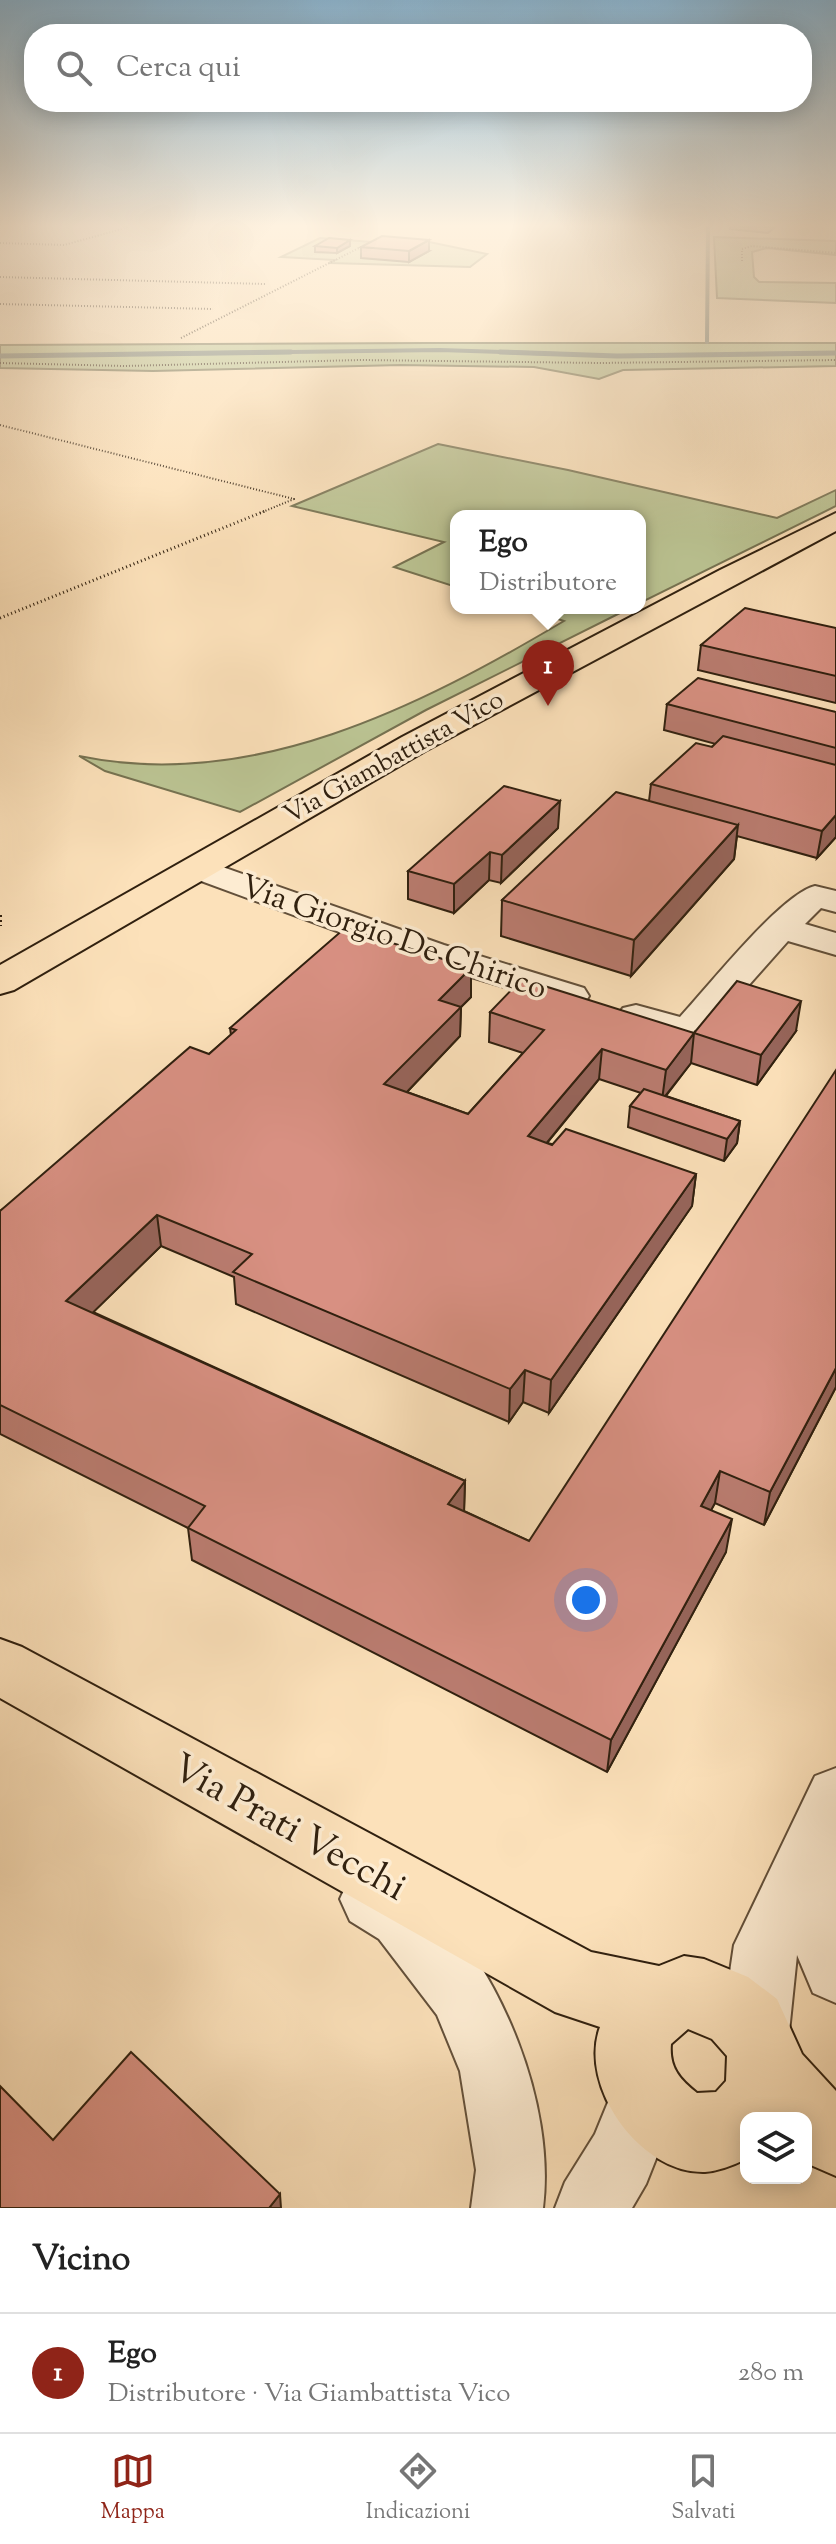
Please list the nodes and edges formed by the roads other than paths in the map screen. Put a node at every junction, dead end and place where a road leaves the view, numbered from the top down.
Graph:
1 (836, 521) edge
2 (197, 868) junction
3 (836, 902) edge
4 (781, 928) junction
5 (836, 944) edge
6 (0, 982) edge
7 (0, 1666) edge
8 (108, 1725) junction
9 (830, 1807) edge
10 (836, 1970) edge
11 (717, 2097) edge
12 (507, 2208) edge

1 - 2 main road, Via Giambattista Vico
2 - 4 street, Via Giorgio De Chirico
2 - 6 main road, Via Giambattista Vico
3 - 4 street, Via Giorgio De Chirico
4 - 5 street
7 - 8 main road, Via Prati Vecchi
8 - 11 main road, Via Prati Vecchi
8 - 12 street
9 - 10 street
9 - 11 street

